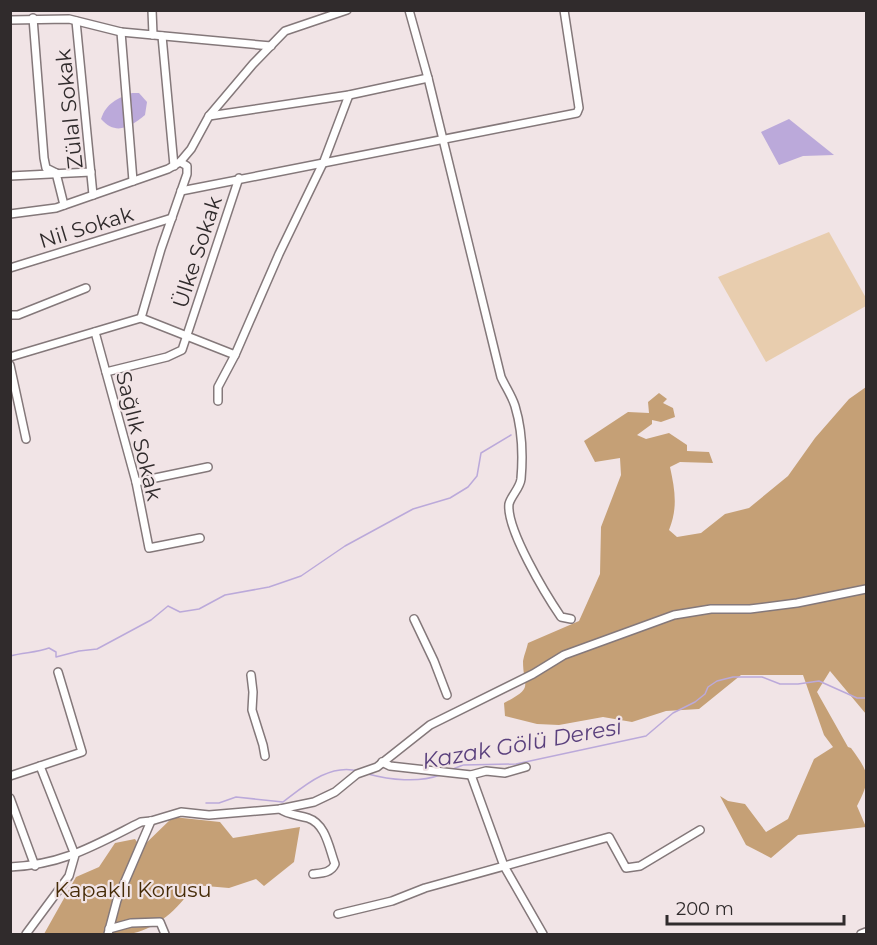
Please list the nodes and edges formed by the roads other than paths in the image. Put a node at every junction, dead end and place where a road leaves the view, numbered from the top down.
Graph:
1 (152, 10) edge
2 (347, 10) edge
3 (409, 10) edge
4 (564, 10) edge
5 (332, 13) edge
6 (33, 18) junction
7 (10, 20) edge
8 (76, 21) junction
9 (121, 32) junction
10 (153, 35) junction
11 (162, 36) junction
12 (271, 46) junction
13 (428, 78) junction
14 (349, 95) junction
15 (209, 116) junction
16 (442, 138) junction
17 (324, 161) junction
18 (177, 164) junction
19 (91, 172) junction
20 (56, 173) junction
21 (10, 176) edge
22 (239, 178) junction
23 (133, 181) junction
24 (181, 191) junction
25 (93, 195) junction
26 (64, 205) junction
27 (10, 214) edge
28 (172, 218) junction
29 (10, 268) edge
30 (86, 288) dead end
31 (10, 315) edge
32 (141, 318) junction
33 (95, 332) junction
34 (186, 336) junction
35 (235, 355) junction
36 (10, 357) edge
37 (10, 365) edge
38 (106, 372) junction
39 (218, 401) dead end
40 (26, 439) dead end
41 (208, 467) dead end
42 (136, 482) junction
43 (200, 538) dead end
44 (867, 589) edge
45 (414, 619) dead end
46 (572, 619) dead end
47 (57, 672) dead end
48 (251, 675) dead end
49 (447, 696) dead end
50 (265, 756) dead end
51 (382, 762) junction
52 (40, 766) junction
53 (526, 767) dead end
54 (10, 776) edge
55 (471, 776) junction
56 (10, 798) edge
57 (280, 809) junction
58 (151, 821) junction
59 (700, 830) dead end
60 (75, 855) junction
61 (35, 866) junction
62 (504, 866) junction
63 (10, 867) edge
64 (313, 874) dead end
65 (338, 914) dead end
66 (108, 932) edge
67 (867, 932) edge
68 (26, 934) edge
69 (165, 934) edge
70 (543, 934) edge
71 (861, 934) edge

1 - 10 street
2 - 5 street
3 - 13 street
4 - 16 street
5 - 12 street
6 - 7 street
6 - 8 street
6 - 20 street
8 - 9 street
8 - 19 street, Zülal Sokak
9 - 10 street
9 - 23 street
10 - 11 street
11 - 12 street
11 - 18 street
12 - 15 street
13 - 14 street
13 - 16 street
14 - 15 street
14 - 17 street
15 - 18 street
16 - 17 street
16 - 46 street
17 - 22 street
17 - 35 street
18 - 23 street
18 - 24 street
19 - 20 street
19 - 25 street, Zülal Sokak
20 - 21 street
20 - 26 street
22 - 24 street
22 - 34 street, Ülke Sokak
23 - 25 street
24 - 28 street
25 - 26 street
26 - 27 street
28 - 29 street, Nil Sokak
28 - 32 street
30 - 31 street
32 - 33 street
32 - 34 street
33 - 36 street
33 - 38 street, Sağlık Sokak
34 - 35 street
34 - 38 street
35 - 39 street
37 - 40 street
38 - 42 street, Sağlık Sokak
41 - 42 street
42 - 43 street, Sağlık Sokak
44 - 51 street
45 - 49 street
47 - 52 street
48 - 50 street
51 - 55 street
51 - 57 street
52 - 54 street
52 - 60 street
53 - 55 street
55 - 62 street
56 - 61 street
57 - 58 street
57 - 64 street
58 - 60 street
58 - 66 street
59 - 62 street
60 - 61 street
60 - 68 street
61 - 63 street
62 - 65 street
62 - 70 street
66 - 69 street
67 - 71 street

